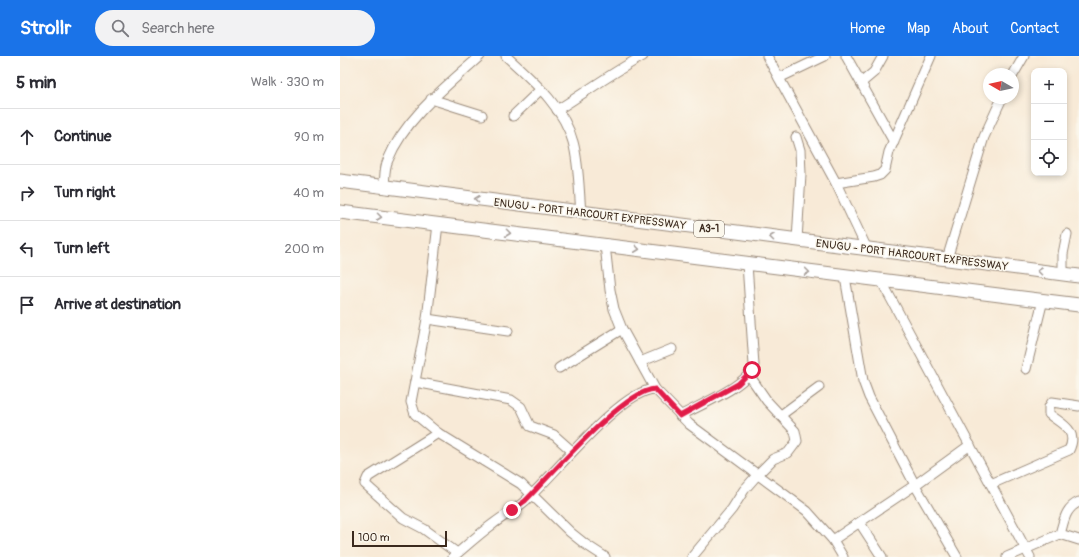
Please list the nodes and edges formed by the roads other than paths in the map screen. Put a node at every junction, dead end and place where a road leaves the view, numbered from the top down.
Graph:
1 (480, 56) edge
2 (506, 56) edge
3 (643, 56) edge
4 (767, 56) edge
5 (825, 56) edge
6 (846, 56) edge
7 (883, 56) edge
8 (931, 56) edge
9 (1024, 56) edge
10 (1017, 68) edge
11 (779, 78) junction
12 (861, 83) junction
13 (540, 90) junction
14 (431, 100) junction
15 (999, 104) edge
16 (558, 110) junction
17 (482, 115) dead end
18 (513, 116) dead end
19 (796, 138) dead end
20 (894, 142) junction
21 (340, 181) edge
22 (836, 183) junction
23 (384, 187) junction
24 (340, 212) edge
25 (581, 213) junction
26 (438, 224) junction
27 (1067, 234) dead end
28 (798, 240) junction
29 (605, 245) junction
30 (867, 249) junction
31 (947, 259) junction
32 (747, 264) junction
33 (1063, 274) junction
34 (845, 276) junction
35 (1079, 276) edge
36 (882, 282) junction
37 (1042, 300) junction
38 (1079, 305) edge
39 (427, 319) junction
40 (622, 329) junction
41 (508, 331) dead end
42 (672, 348) dead end
43 (640, 362) junction
44 (559, 368) dead end
45 (1026, 369) dead end
46 (749, 375) junction
47 (415, 382) junction
48 (819, 387) dead end
49 (655, 389) junction
50 (1079, 406) edge
51 (780, 415) junction
52 (680, 416) junction
53 (438, 433) junction
54 (970, 445) junction
55 (572, 451) junction
56 (758, 474) junction
57 (991, 484) junction
58 (915, 485) junction
59 (532, 494) junction
60 (1079, 502) edge
61 (860, 523) junction
62 (1060, 534) junction
63 (833, 540) junction
64 (1079, 540) edge
65 (1026, 548) junction
66 (455, 555) edge
67 (606, 557) edge
68 (692, 557) edge
69 (843, 557) edge
70 (882, 557) edge
71 (956, 557) edge
72 (1006, 557) edge
73 (1030, 557) edge

1 - 14 street
2 - 13 street
3 - 16 street
4 - 11 street
5 - 11 street
6 - 12 street
7 - 12 street
8 - 20 street
9 - 10 street
11 - 22 street
12 - 20 street
13 - 16 street
13 - 18 street
14 - 17 street
14 - 23 street
15 - 31 street
16 - 25 street
19 - 28 street
20 - 22 street
21 - 23 highway, ENUGU - PORT HARCOURT EXPRESSWAY / A3-1
22 - 30 street
25 -> 23 highway, ENUGU - PORT HARCOURT EXPRESSWAY / A3-1
24 -> 26 highway
28 -> 25 highway, ENUGU - PORT HARCOURT EXPRESSWAY / A3-1
26 -> 29 highway
26 - 39 street
27 - 33 street
28 - 30 highway, ENUGU - PORT HARCOURT EXPRESSWAY / A3-1
29 -> 32 highway
29 - 40 street
30 - 31 highway, ENUGU - PORT HARCOURT EXPRESSWAY / A3-1
33 -> 31 highway, ENUGU - PORT HARCOURT EXPRESSWAY / A3-1
32 -> 34 highway
32 - 46 street
33 - 35 highway, ENUGU - PORT HARCOURT EXPRESSWAY / A3-1
34 - 36 highway
34 - 58 street
36 - 37 highway
36 - 54 street
37 - 38 highway
37 - 45 street
39 - 41 street
39 - 47 street
40 - 43 street
40 - 44 street
42 - 43 street
43 - 49 street
46 - 51 street
46 - 52 street
47 - 53 street
47 - 55 street
48 - 51 street
49 - 52 street
49 - 55 street
50 - 57 street
51 - 56 street
52 - 56 street
53 - 59 street
53 - 66 street
54 - 57 street
54 - 58 street
55 - 59 street
56 - 63 street
56 - 68 street
57 - 65 street
58 - 61 street
58 - 71 street
59 - 66 street
59 - 67 street
60 - 62 street
61 - 63 street
61 - 70 street
62 - 64 street
62 - 65 street
63 - 69 street
65 - 72 street
65 - 73 street

